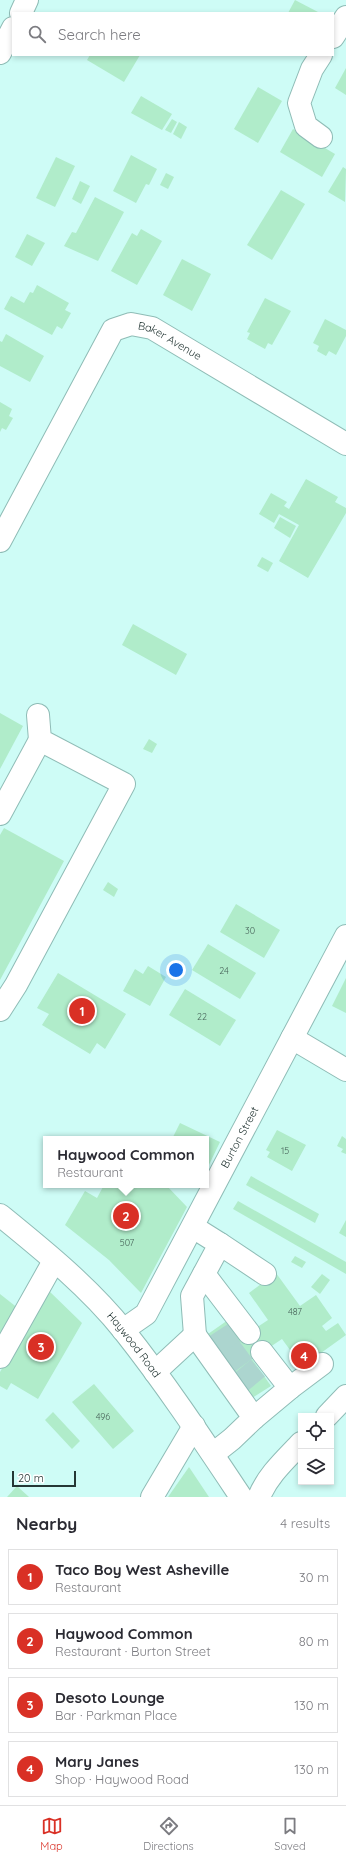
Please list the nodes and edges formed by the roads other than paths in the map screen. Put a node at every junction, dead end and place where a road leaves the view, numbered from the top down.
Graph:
1 (27, 0) edge
2 (21, 12) edge
3 (346, 17) edge
4 (12, 30) edge
5 (334, 35) edge
6 (0, 53) edge
7 (320, 56) edge
8 (321, 137) dead end
9 (346, 444) edge
10 (6, 516) edge
11 (0, 541) edge
12 (38, 715) dead end
13 (40, 740) junction
14 (0, 814) edge
15 (346, 936) edge
16 (0, 1010) edge
17 (292, 1038) junction
18 (346, 1070) edge
19 (0, 1215) edge
20 (193, 1227) junction
21 (220, 1244) junction
22 (54, 1261) junction
23 (204, 1274) junction
24 (265, 1274) dead end
25 (165, 1280) junction
26 (192, 1296) junction
27 (123, 1330) junction
28 (243, 1330) dead end
29 (206, 1344) junction
30 (0, 1357) edge
31 (263, 1360) dead end
32 (322, 1364) dead end
33 (155, 1372) junction
34 (290, 1388) junction
35 (346, 1396) edge
36 (330, 1413) edge
37 (254, 1418) junction
38 (194, 1426) junction
39 (298, 1446) edge
40 (212, 1454) junction
41 (152, 1497) edge
42 (241, 1497) edge
43 (259, 1497) edge

1 - 2 main road
3 - 5 main road
4 - 6 main road
7 - 8 main road
9 - 10 main road, Baker Avenue
10 - 11 main road, Baker Avenue
12 - 13 main road
13 - 14 main road
13 - 16 main road
15 - 17 main road, Burton Street
17 - 18 main road
17 - 20 main road, Burton Street
19 - 22 main road, Haywood Road
20 - 21 main road
20 - 25 main road, Burton Street
21 - 23 main road
21 - 24 main road
22 - 27 main road, Haywood Road
22 - 30 main road
23 - 26 main road
23 - 28 main road
25 - 26 main road
25 - 27 main road, Burton Street
26 - 29 main road
27 - 33 main road, Haywood Road
29 - 33 main road
29 - 37 main road
31 - 34 main road
32 - 34 main road
33 - 38 main road, Haywood Road
34 - 37 main road
35 - 36 main road
37 - 40 main road
38 - 40 main road, Haywood Road
38 - 41 main road
39 - 43 main road
40 - 42 main road, Haywood Road

